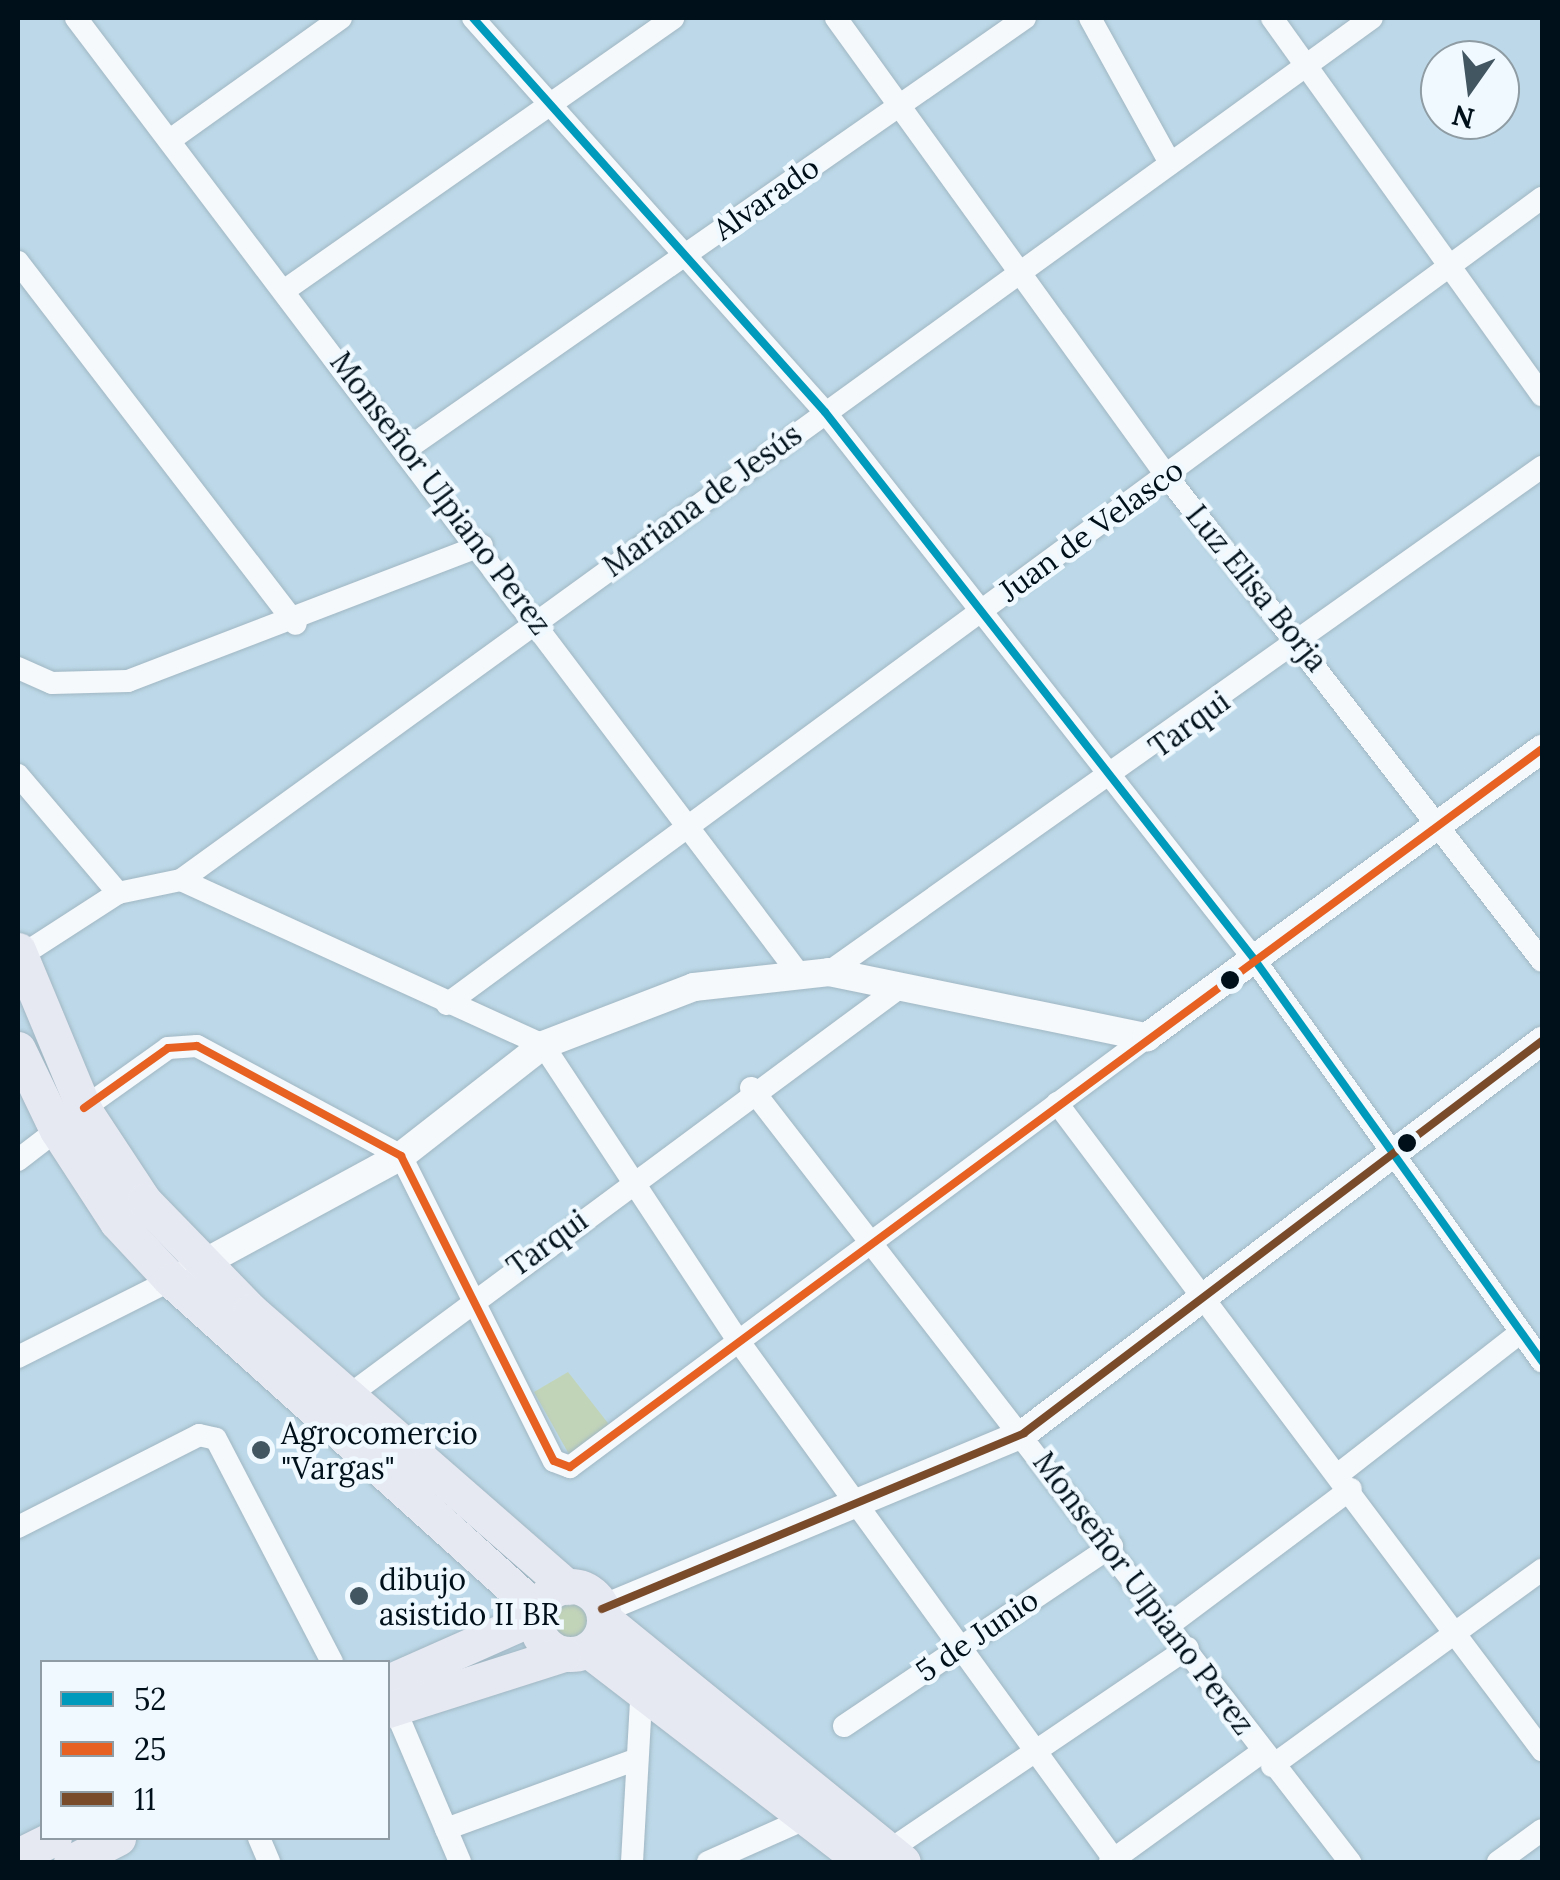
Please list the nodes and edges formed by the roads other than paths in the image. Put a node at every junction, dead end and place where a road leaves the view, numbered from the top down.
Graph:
1 (76, 18) edge
2 (341, 18) edge
3 (474, 18) edge
4 (673, 18) edge
5 (836, 18) edge
6 (1025, 18) edge
7 (1090, 18) edge
8 (1272, 18) edge
9 (1372, 18) edge
10 (1306, 65) junction
11 (550, 104) junction
12 (900, 106) junction
13 (170, 140) junction
14 (1170, 163) junction
15 (1542, 198) edge
16 (684, 255) junction
17 (18, 262) edge
18 (1450, 266) junction
19 (1020, 272) junction
20 (285, 290) junction
21 (1542, 395) edge
22 (824, 412) junction
23 (408, 448) junction
24 (1542, 467) edge
25 (1166, 475) junction
26 (482, 545) junction
27 (980, 611) junction
28 (538, 617) junction
29 (296, 624) junction
30 (1302, 642) junction
31 (18, 668) edge
32 (1542, 749) edge
33 (18, 776) edge
34 (1112, 780) junction
35 (1439, 824) junction
36 (690, 825) junction
37 (181, 880) junction
38 (118, 893) junction
39 (18, 953) edge
40 (1254, 958) junction
41 (1542, 961) edge
42 (830, 972) junction
43 (799, 974) junction
44 (896, 990) junction
45 (447, 1004) junction
46 (1147, 1037) junction
47 (1542, 1041) edge
48 (542, 1046) junction
49 (18, 1049) edge
50 (752, 1088) junction
51 (1056, 1103) junction
52 (70, 1119) junction
53 (1392, 1154) junction
54 (401, 1156) junction
55 (18, 1160) edge
56 (632, 1180) junction
57 (867, 1242) junction
58 (186, 1272) junction
59 (1203, 1298) junction
60 (470, 1300) junction
61 (1520, 1333) junction
62 (737, 1339) junction
63 (18, 1357) edge
64 (1542, 1362) edge
65 (348, 1396) junction
66 (1024, 1433) junction
67 (1345, 1481) junction
68 (858, 1508) junction
69 (18, 1527) edge
70 (1112, 1546) junction
71 (1542, 1570) edge
72 (504, 1574) junction
73 (567, 1587) junction
74 (537, 1613) junction
75 (1169, 1625) junction
76 (1458, 1632) junction
77 (589, 1633) junction
78 (962, 1643) junction
79 (1188, 1648) junction
80 (510, 1650) junction
81 (331, 1660) edge
82 (636, 1679) junction
83 (390, 1700) edge
84 (390, 1702) edge
85 (844, 1726) dead end
86 (1542, 1750) edge
87 (1035, 1752) junction
88 (637, 1759) junction
89 (1267, 1759) junction
90 (807, 1818) junction
91 (446, 1829) junction
92 (1542, 1830) edge
93 (50, 1840) edge
94 (114, 1840) edge
95 (18, 1856) edge
96 (884, 1859) edge
97 (723, 1860) edge
98 (71, 1862) edge
99 (460, 1862) edge
100 (632, 1862) edge
101 (1113, 1862) edge
102 (1350, 1862) edge
103 (1498, 1862) edge

1 - 13 street, Monseñor Ulpiano Perez
2 - 13 street
3 - 11 street
4 - 11 street
5 - 12 street, Luz Elisa Borja
6 - 12 street, Alvarado
7 - 14 street
8 - 10 street
9 - 10 street, Mariana de Jesús
10 - 14 street, Mariana de Jesús
10 - 18 street
11 - 16 street
11 - 20 street
12 - 16 street, Alvarado
12 - 19 street, Luz Elisa Borja
13 - 20 street, Monseñor Ulpiano Perez
14 - 19 street, Mariana de Jesús
15 - 18 street, Juan de Velasco
16 - 22 street
16 - 23 street, Alvarado
17 - 29 street
18 - 21 street
18 - 25 street, Juan de Velasco
19 - 22 street, Mariana de Jesús
19 - 25 street, Luz Elisa Borja
20 - 23 street, Monseñor Ulpiano Perez
22 - 27 street
22 - 28 street, Mariana de Jesús
23 - 26 street, Monseñor Ulpiano Perez
24 - 30 street, Tarqui
25 - 27 street, Juan de Velasco
25 - 30 street, Luz Elisa Borja
26 - 28 street, Monseñor Ulpiano Perez
26 - 29 street
27 - 34 street
27 - 36 street, Juan de Velasco
28 - 36 street, Monseñor Ulpiano Perez
28 - 37 street, Mariana de Jesús
29 - 31 street
30 - 34 street, Tarqui
30 - 35 street, Luz Elisa Borja
32 - 35 street
33 - 38 street
34 - 40 street
34 - 42 street, Tarqui
35 - 40 street
35 - 41 street, Luz Elisa Borja
36 - 43 street, Monseñor Ulpiano Perez
36 - 45 street, Juan de Velasco
37 - 38 street, Mariana de Jesús
37 - 45 street
38 - 39 street, Mariana de Jesús
39 - 52 main road
40 - 46 street
40 - 53 street
42 - 43 street
42 - 44 street
43 - 48 street
44 - 46 street
44 - 50 street, Tarqui
45 - 48 street
46 - 51 street
47 - 53 street
48 - 54 street
48 - 56 street
49 - 52 main road
50 - 56 street, Tarqui
50 - 57 street, Monseñor Ulpiano Perez
51 - 57 street
51 - 59 street
52 - 54 street
52 - 55 street
52 - 58 main road
53 - 59 street
53 - 61 street
54 - 58 street
54 - 60 street
56 - 60 street, Tarqui
56 - 62 street
57 - 62 street
57 - 66 street, Monseñor Ulpiano Perez
58 - 63 street
58 - 65 main road
58 - 72 main road
59 - 66 street
59 - 67 street
60 - 62 street
60 - 65 street, Tarqui
61 - 64 street
61 - 67 street
62 - 68 street
65 - 73 main road
66 - 68 street
66 - 70 street, Monseñor Ulpiano Perez
67 - 75 street
67 - 76 street
68 - 77 street
68 - 78 street
69 - 81 street
70 - 75 street, Monseñor Ulpiano Perez
70 - 78 street, 5 de Junio
71 - 76 street
72 - 74 main road
72 - 80 main road
73 - 74 main road
73 - 77 main road
74 - 77 main road
74 - 80 main road
75 - 79 street, Monseñor Ulpiano Perez
76 - 86 street
76 - 89 street
77 - 80 main road
77 - 82 main road
77 - 96 main road
78 - 85 street, 5 de Junio
78 - 87 street
79 - 87 street
79 - 89 street, Monseñor Ulpiano Perez
80 - 82 main road
80 - 83 main road
82 - 88 street
82 - 90 main road
84 - 91 street
87 - 96 street
87 - 101 street
88 - 91 street
88 - 100 street
89 - 101 street
89 - 102 street, Monseñor Ulpiano Perez
90 - 96 main road
90 - 97 street
91 - 99 street
92 - 103 street
93 - 95 main road
94 - 98 main road

